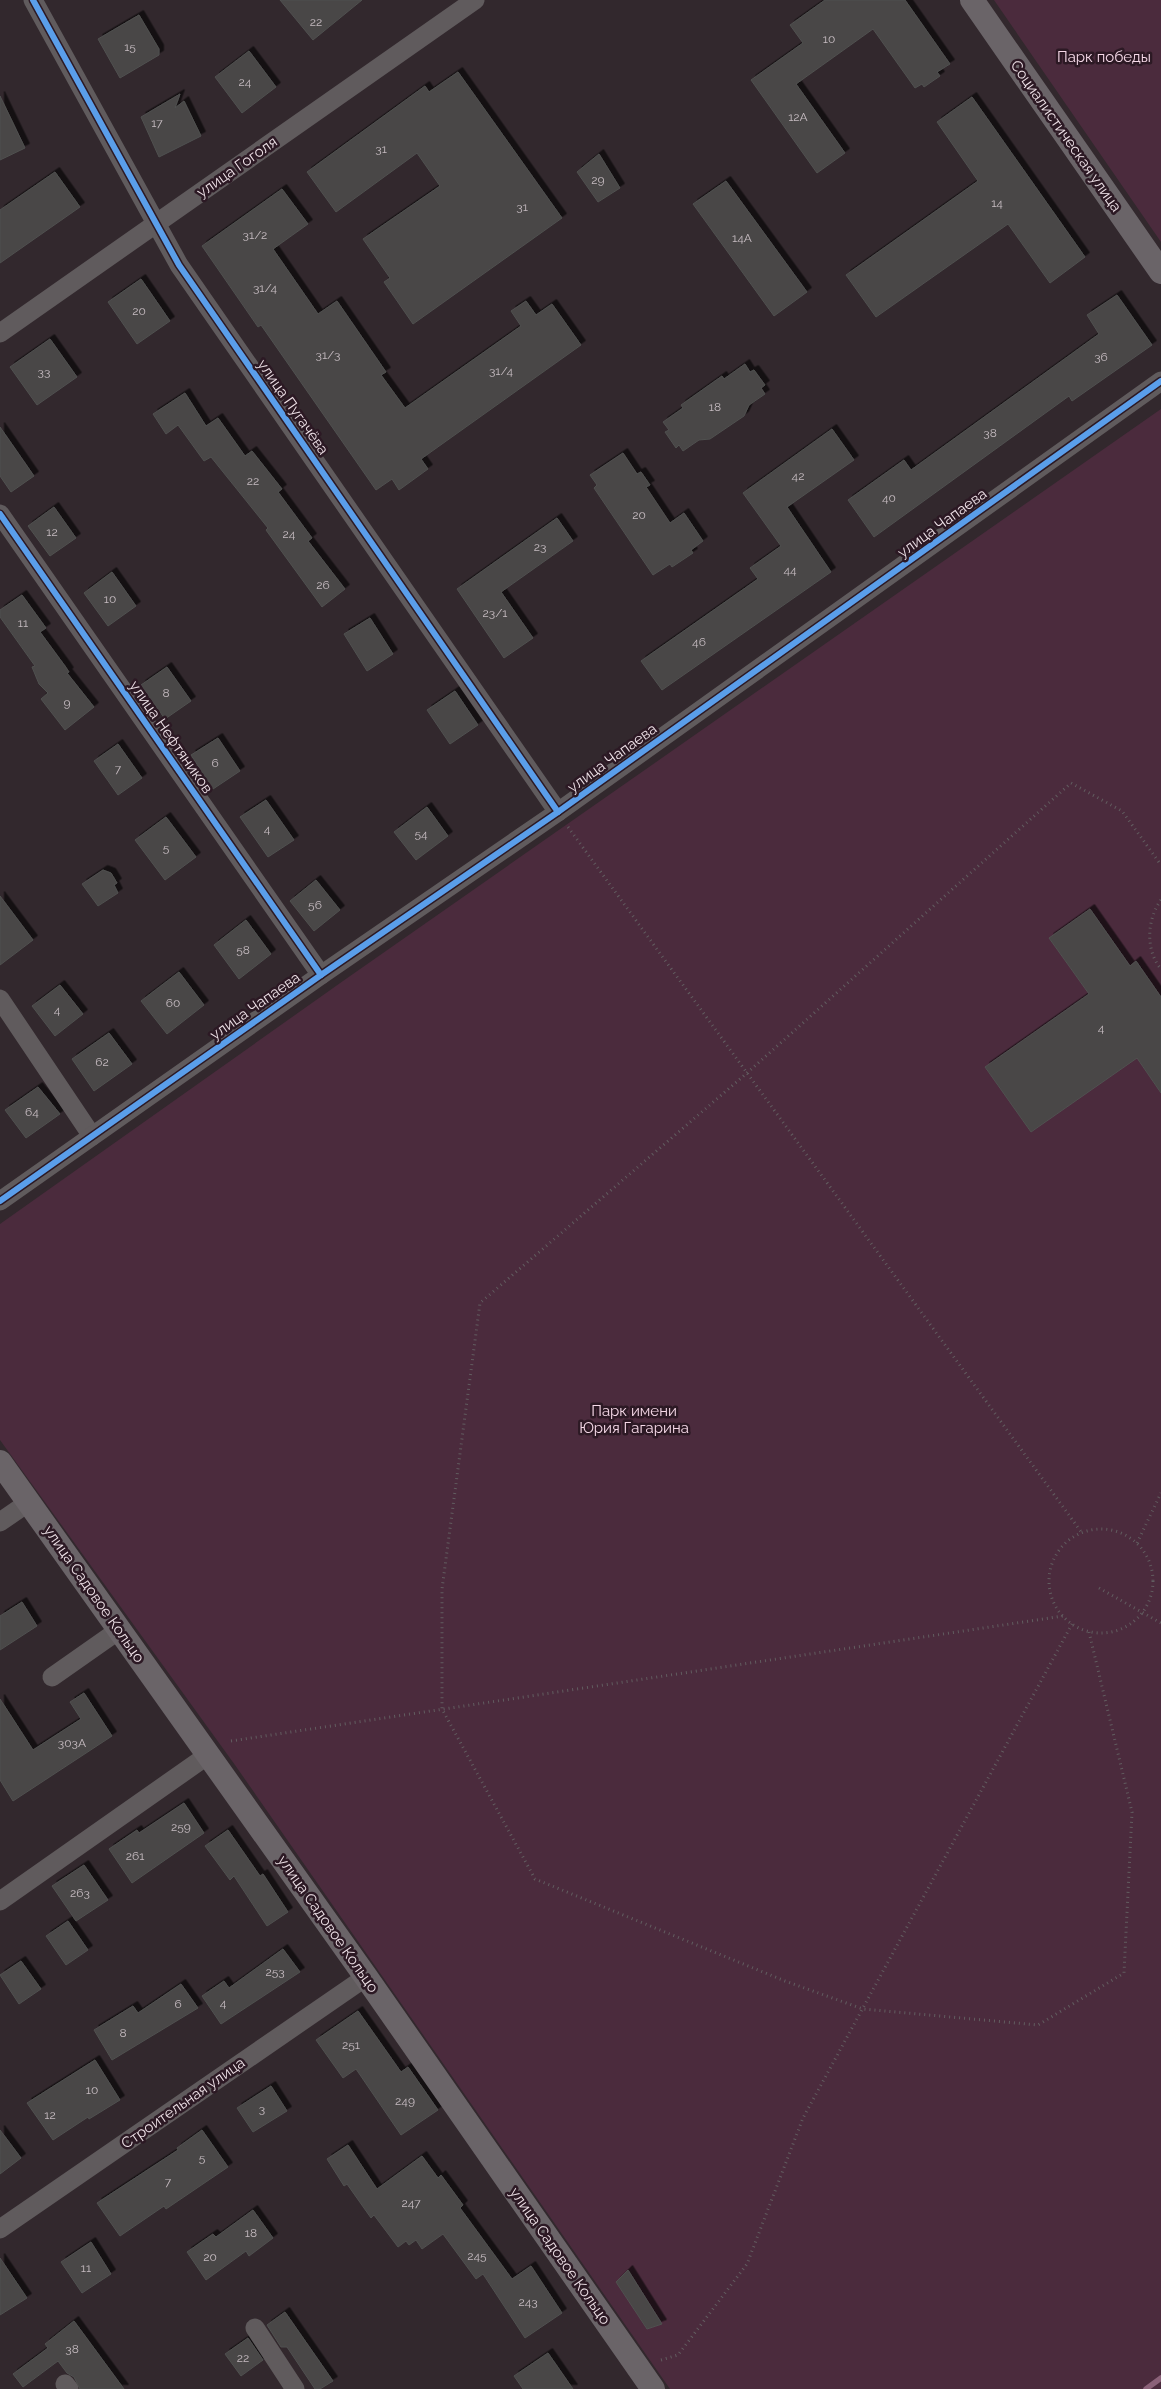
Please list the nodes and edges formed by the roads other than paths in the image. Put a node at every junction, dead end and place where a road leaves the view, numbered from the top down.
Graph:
1 (33, 0) edge
2 (475, 0) edge
3 (972, 0) edge
4 (157, 223) junction
5 (1161, 272) edge
6 (0, 333) edge
7 (1161, 381) edge
8 (0, 514) edge
9 (558, 812) junction
10 (320, 975) junction
11 (0, 999) edge
12 (92, 1136) junction
13 (0, 1201) edge
14 (0, 1462) edge
15 (29, 1502) junction
16 (0, 1522) edge
17 (119, 1630) junction
18 (52, 1677) dead end
19 (208, 1755) junction
20 (0, 1900) edge
21 (366, 1977) junction
22 (0, 2229) edge
23 (255, 2328) dead end
24 (647, 2387) edge
25 (296, 2389) edge

1 - 4 street, улица Пугачёва
2 - 4 street, улица Гоголя
3 - 5 main road, Социалистическая улица
4 - 6 street, улица Гоголя
4 - 9 street, улица Пугачёва
7 - 9 street, улица Чапаева
8 - 10 street, улица Нефтяников
9 - 10 street, улица Чапаева
10 - 12 street, улица Чапаева
11 - 12 street
12 - 13 street, улица Чапаева
14 - 15 main road, улица Садовое Кольцо
15 - 16 street
15 - 17 main road, улица Садовое Кольцо
17 - 18 street
17 - 19 main road, улица Садовое Кольцо
19 - 20 street
19 - 21 main road, улица Садовое Кольцо
21 - 22 street, Строительная улица
21 - 24 main road, улица Садовое Кольцо
23 - 25 street

